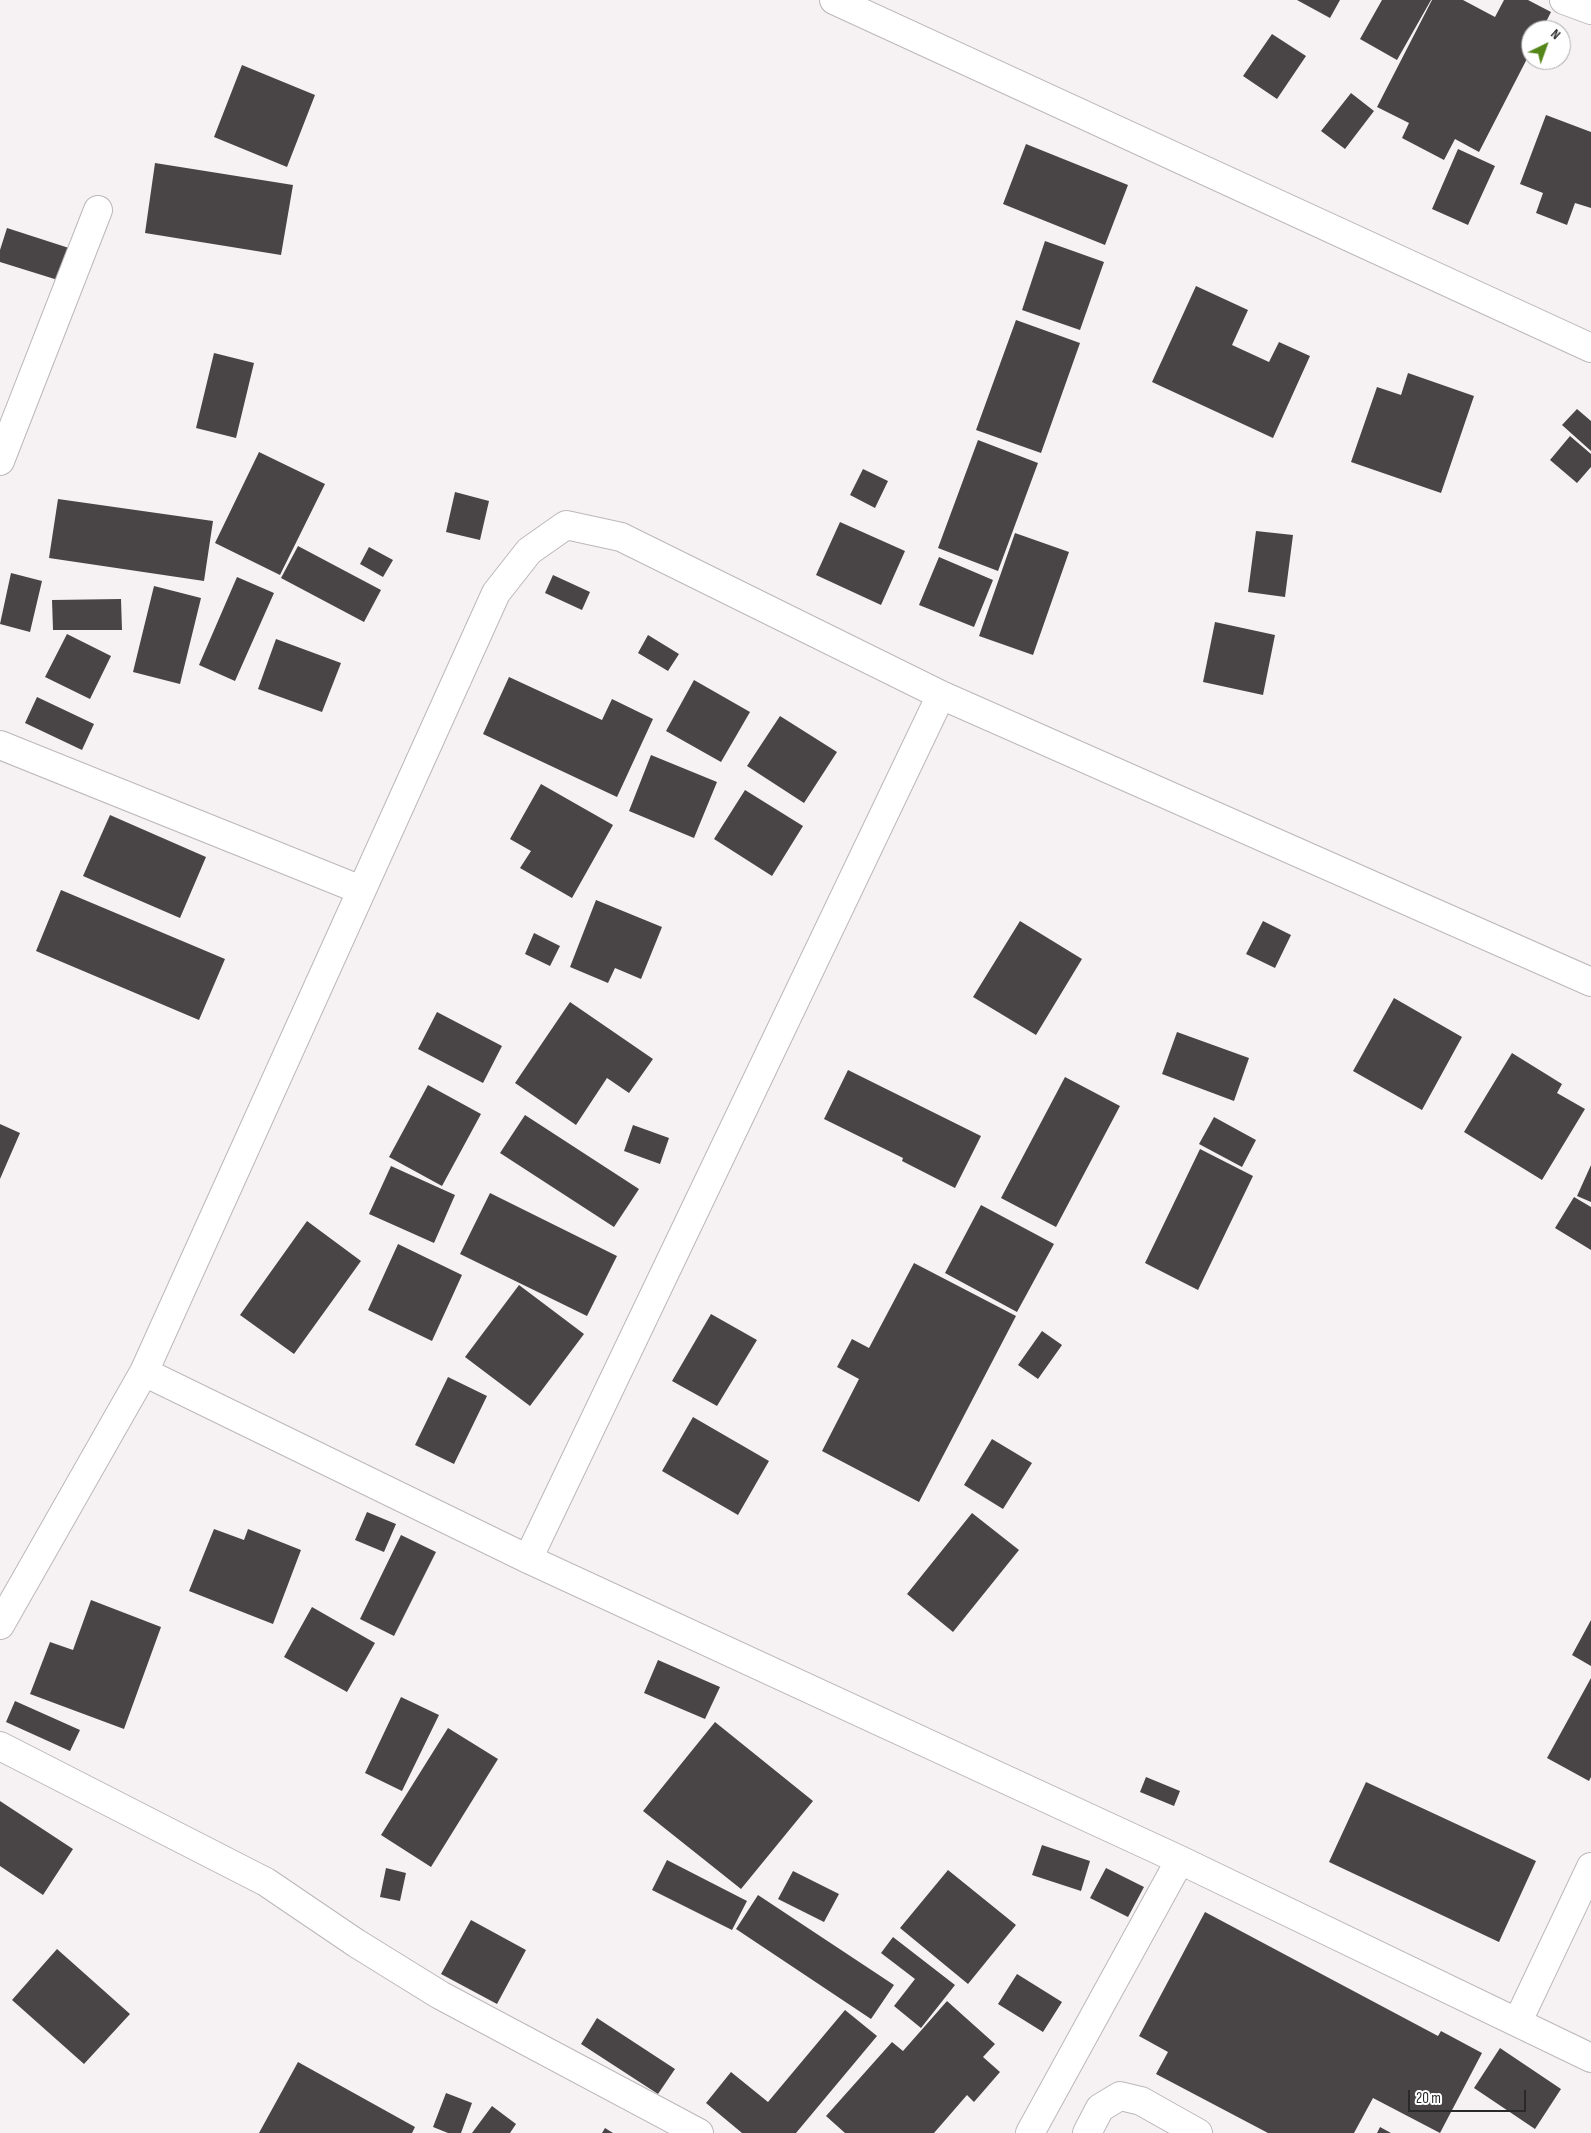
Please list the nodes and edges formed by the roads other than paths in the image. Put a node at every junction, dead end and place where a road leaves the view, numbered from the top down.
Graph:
1 (834, 0) edge
2 (1564, 0) edge
3 (1591, 10) edge
4 (98, 210) dead end
5 (1591, 348) edge
6 (0, 461) edge
7 (941, 695) junction
8 (0, 745) edge
9 (361, 890) junction
10 (1591, 982) edge
11 (144, 1372) junction
12 (528, 1559) junction
13 (0, 1625) edge
14 (0, 1746) edge
15 (1180, 1860) junction
16 (1591, 1867) edge
17 (1518, 2021) junction
18 (1591, 2058) edge
19 (699, 2133) edge
20 (1030, 2133) edge
21 (1087, 2133) edge
22 (1198, 2133) edge

1 - 5 street
2 - 3 street
4 - 6 street
7 - 9 street
7 - 10 street
7 - 12 street
8 - 9 street
9 - 11 street
11 - 12 street
11 - 13 street
12 - 15 street
14 - 19 street
15 - 17 street
15 - 20 street
16 - 17 street
17 - 18 street
21 - 22 street

